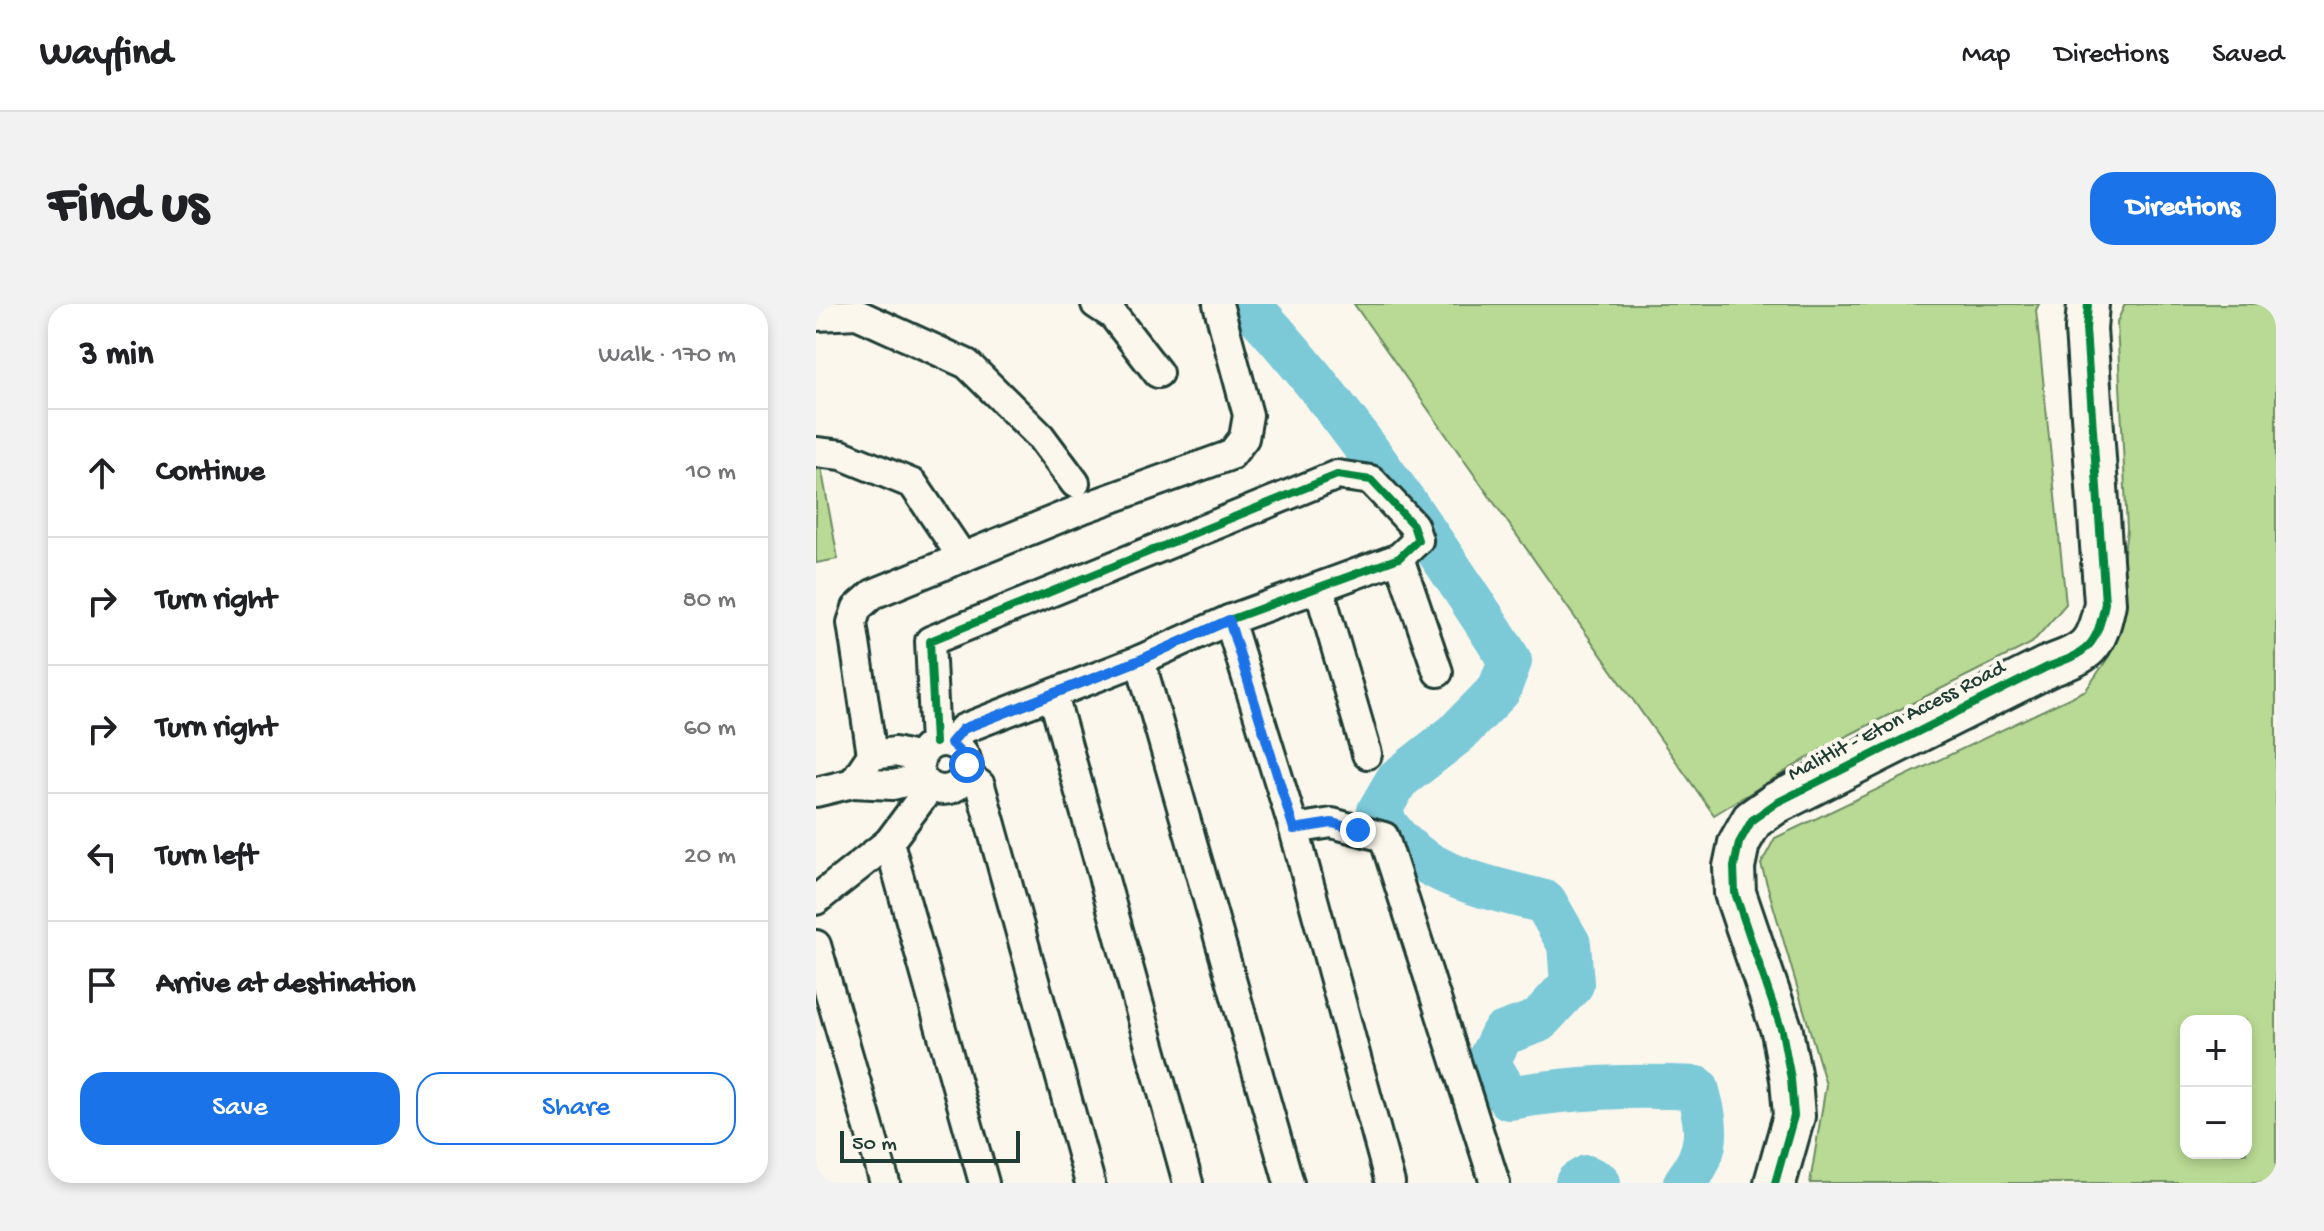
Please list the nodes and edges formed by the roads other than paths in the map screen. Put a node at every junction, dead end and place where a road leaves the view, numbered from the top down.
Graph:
1 (1218, 304) edge
2 (2064, 304) edge
3 (2088, 304) edge
4 (1108, 308) edge
5 (816, 316) edge
6 (1158, 373) dead end
7 (816, 452) edge
8 (1075, 483) dead end
9 (963, 558) junction
10 (1399, 558) junction
11 (1319, 588) junction
12 (1229, 620) junction
13 (1140, 660) junction
14 (2047, 667) junction
15 (1438, 672) dead end
16 (1053, 695) junction
17 (1367, 754) dead end
18 (872, 755) junction
19 (932, 762) junction
20 (966, 775) junction
21 (853, 783) junction
22 (816, 792) edge
23 (1294, 829) junction
24 (889, 842) junction
25 (816, 900) edge
26 (816, 945) edge
27 (885, 1183) edge
28 (984, 1183) edge
29 (1090, 1183) edge
30 (1188, 1183) edge
31 (1289, 1183) edge
32 (1390, 1183) edge
33 (1495, 1183) edge
34 (1775, 1183) edge

1 - 9 street
2 - 14 street, Malitlit - Eton Access Road
3 - 14 street, Malitlit - Eton Access Road
4 - 6 street
5 - 8 street
7 - 9 street
9 - 18 street
10 - 11 street
10 - 15 street
10 - 19 street
11 - 12 street
11 - 17 street
12 - 13 street
12 - 23 street
13 - 16 street
13 - 31 street
14 - 34 street, Malitlit - Eton Access Road
16 - 19 street
16 - 30 street
18 - 19 street
18 - 21 street
19 - 20 street
19 - 20 street
19 - 21 street
19 - 24 street
20 - 29 street
21 - 22 street
23 - 32 street
23 - 33 street
24 - 25 street
24 - 28 street
26 - 27 street

